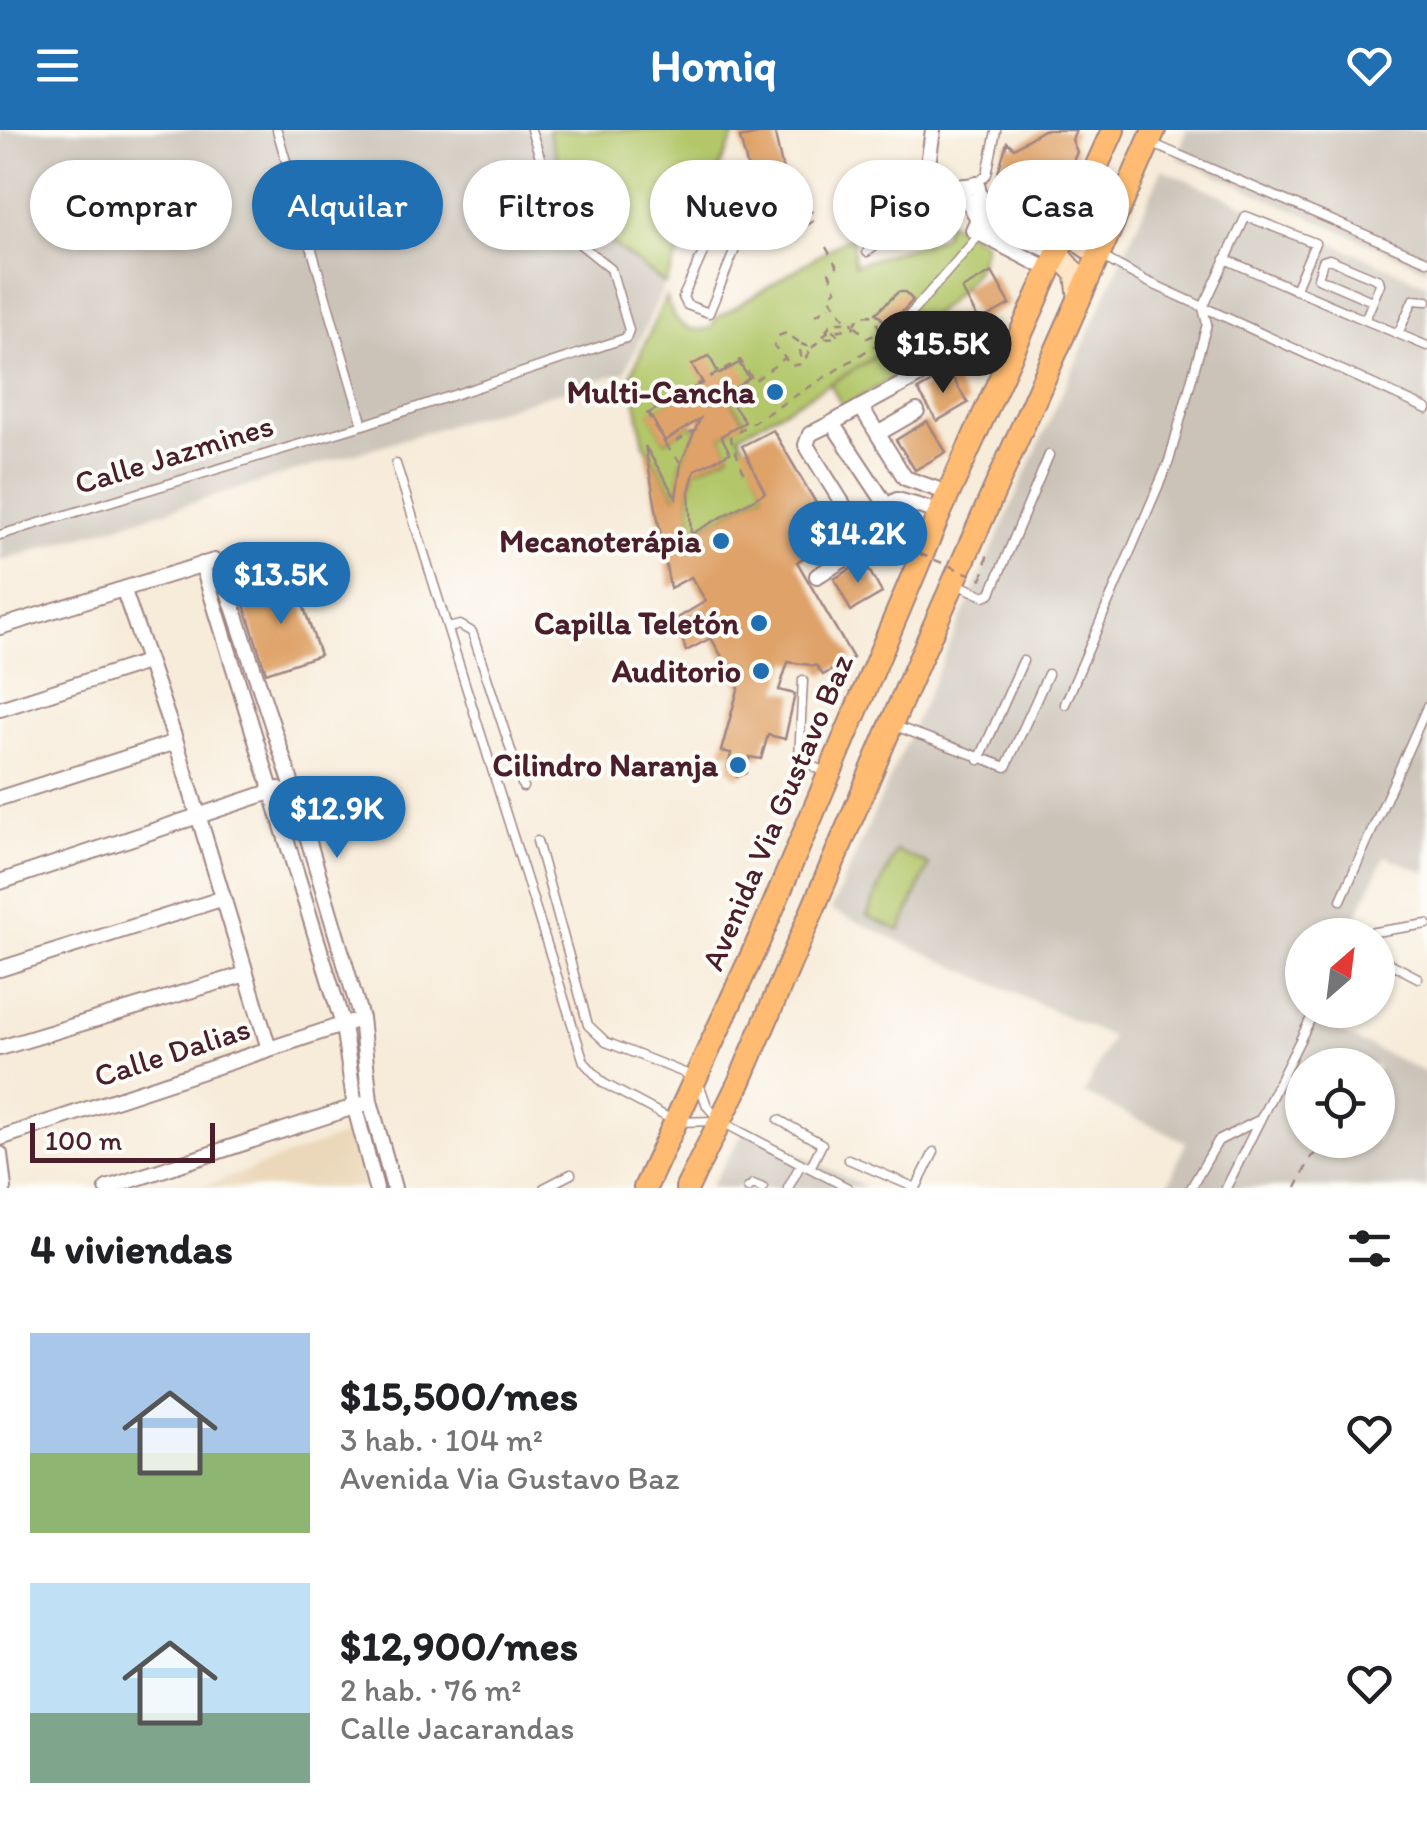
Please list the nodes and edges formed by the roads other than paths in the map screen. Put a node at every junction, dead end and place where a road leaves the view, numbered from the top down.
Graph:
1 (277, 130) edge
2 (531, 130) edge
3 (934, 130) edge
4 (996, 130) edge
5 (1113, 130) edge
6 (1152, 136) edge
7 (929, 160) edge
8 (1099, 160) edge
9 (976, 184) junction
10 (966, 187) edge
11 (966, 200) edge
12 (978, 228) junction
13 (738, 242) joint
14 (870, 250) edge
15 (1059, 250) edge
16 (1091, 250) edge
17 (867, 252) dead end
18 (1098, 255) junction
19 (1224, 260) junction
20 (1427, 260) edge
21 (1054, 262) junction
22 (1295, 290) junction
23 (1079, 300) junction
24 (1372, 301) junction
25 (1427, 301) edge
26 (1202, 308) junction
27 (1365, 320) junction
28 (893, 334) road end
29 (1398, 334) junction
30 (1427, 346) edge
31 (938, 365) dead end
32 (861, 408) junction
33 (1427, 409) edge
34 (917, 411) dead end
35 (832, 424) junction
36 (363, 425) junction
37 (878, 433) junction
38 (1049, 455) dead end
39 (396, 464) dead end
40 (944, 502) junction
41 (888, 506) junction
42 (856, 525) junction
43 (0, 535) edge
44 (209, 563) junction
45 (817, 576) dead end
46 (952, 582) junction
47 (124, 591) junction
48 (0, 627) edge
49 (448, 628) junction
50 (1023, 661) dead end
51 (147, 662) junction
52 (1048, 674) dead end
53 (802, 680) dead end
54 (1065, 704) dead end
55 (1427, 707) edge
56 (0, 709) edge
57 (891, 724) junction
58 (176, 742) junction
59 (980, 760) junction
60 (829, 774) junction
61 (292, 785) junction
62 (524, 786) dead end
63 (271, 792) junction
64 (0, 798) edge
65 (198, 816) junction
66 (537, 841) dead end
67 (0, 882) edge
68 (221, 898) junction
69 (1342, 900) dead end
70 (1427, 924) edge
71 (1395, 929) edge
72 (1395, 966) edge
73 (0, 970) edge
74 (246, 974) junction
75 (1418, 978) dead end
76 (361, 1018) junction
77 (343, 1025) junction
78 (1306, 1028) edge
79 (0, 1048) edge
80 (270, 1049) junction
81 (698, 1078) junction
82 (370, 1101) junction
83 (355, 1108) junction
84 (779, 1120) dead end
85 (720, 1121) junction
86 (1257, 1121) junction
87 (676, 1122) junction
88 (0, 1138) edge
89 (934, 1152) dead end
90 (0, 1154) edge
91 (848, 1159) dead end
92 (806, 1166) junction
93 (572, 1174) dead end
94 (889, 1178) junction
95 (4, 1188) edge
96 (107, 1188) edge
97 (376, 1188) edge
98 (394, 1188) edge
99 (544, 1188) edge
100 (645, 1188) edge
101 (687, 1188) edge
102 (748, 1188) edge
103 (763, 1188) edge
104 (788, 1188) edge
105 (848, 1188) edge
106 (884, 1188) edge
107 (1191, 1188) edge
108 (1226, 1188) edge

1 - 36 lane
2 - 36 lane, Calle Jazmines
3 - 7 street
4 - 9 lane
5 - 8 main road, Avenida Via Gustavo Baz
6 - 18 main road
6 - 20 lane
9 - 10 street
9 - 12 street
11 - 12 street
12 - 21 street
12 - 28 lane
13 - 13 lane
14 - 17 lane
15 - 21 main road, Avenida Via Gustavo Baz
16 - 18 main road
18 - 23 main road
18 - 26 lane
19 - 22 lane
19 - 22 lane
19 - 26 lane
21 - 23 main road
21 - 40 main road, Avenida Via Gustavo Baz
22 - 27 lane
23 - 46 main road
24 - 24 lane
24 - 27 lane
25 - 29 lane
26 - 33 lane
26 - 54 lane
27 - 29 lane
29 - 30 lane
31 - 32 street
32 - 35 street
32 - 37 street
34 - 37 street
35 - 41 street
35 - 42 street
36 - 43 lane, Calle Jazmines
37 - 40 street
38 - 46 lane
39 - 49 lane
40 - 41 street
40 - 60 main road, Avenida Via Gustavo Baz
41 - 42 street
42 - 45 street
44 - 47 street
44 - 61 street
44 - 63 street
46 - 57 main road
47 - 48 street
47 - 51 street
49 - 62 lane
49 - 87 lane
50 - 59 lane
51 - 56 street
51 - 58 street
52 - 59 lane
53 - 60 lane
55 - 69 lane
57 - 59 lane
57 - 85 main road
58 - 64 street
58 - 65 street
60 - 81 main road, Avenida Via Gustavo Baz
61 - 63 street
61 - 76 street
63 - 65 street
63 - 77 street
65 - 67 street
65 - 68 street
66 - 81 lane
68 - 73 street
68 - 74 street
70 - 71 lane
72 - 75 lane
74 - 79 street
74 - 80 street
76 - 77 street, Calle Dalias
76 - 82 street
77 - 80 street, Calle Dalias
77 - 83 street
78 - 86 lane
80 - 88 street, Calle Dalias
81 - 85 lane
81 - 87 main road, Avenida Via Gustavo Baz
82 - 83 street
82 - 98 street
83 - 96 street
83 - 97 street
84 - 92 lane
85 - 87 lane
85 - 92 lane
85 - 101 main road
86 - 107 lane
86 - 108 lane
87 - 100 main road, Avenida Via Gustavo Baz
89 - 94 lane
90 - 95 street
91 - 94 lane
92 - 104 lane
92 - 105 lane
93 - 99 lane
94 - 106 lane
102 - 103 lane

